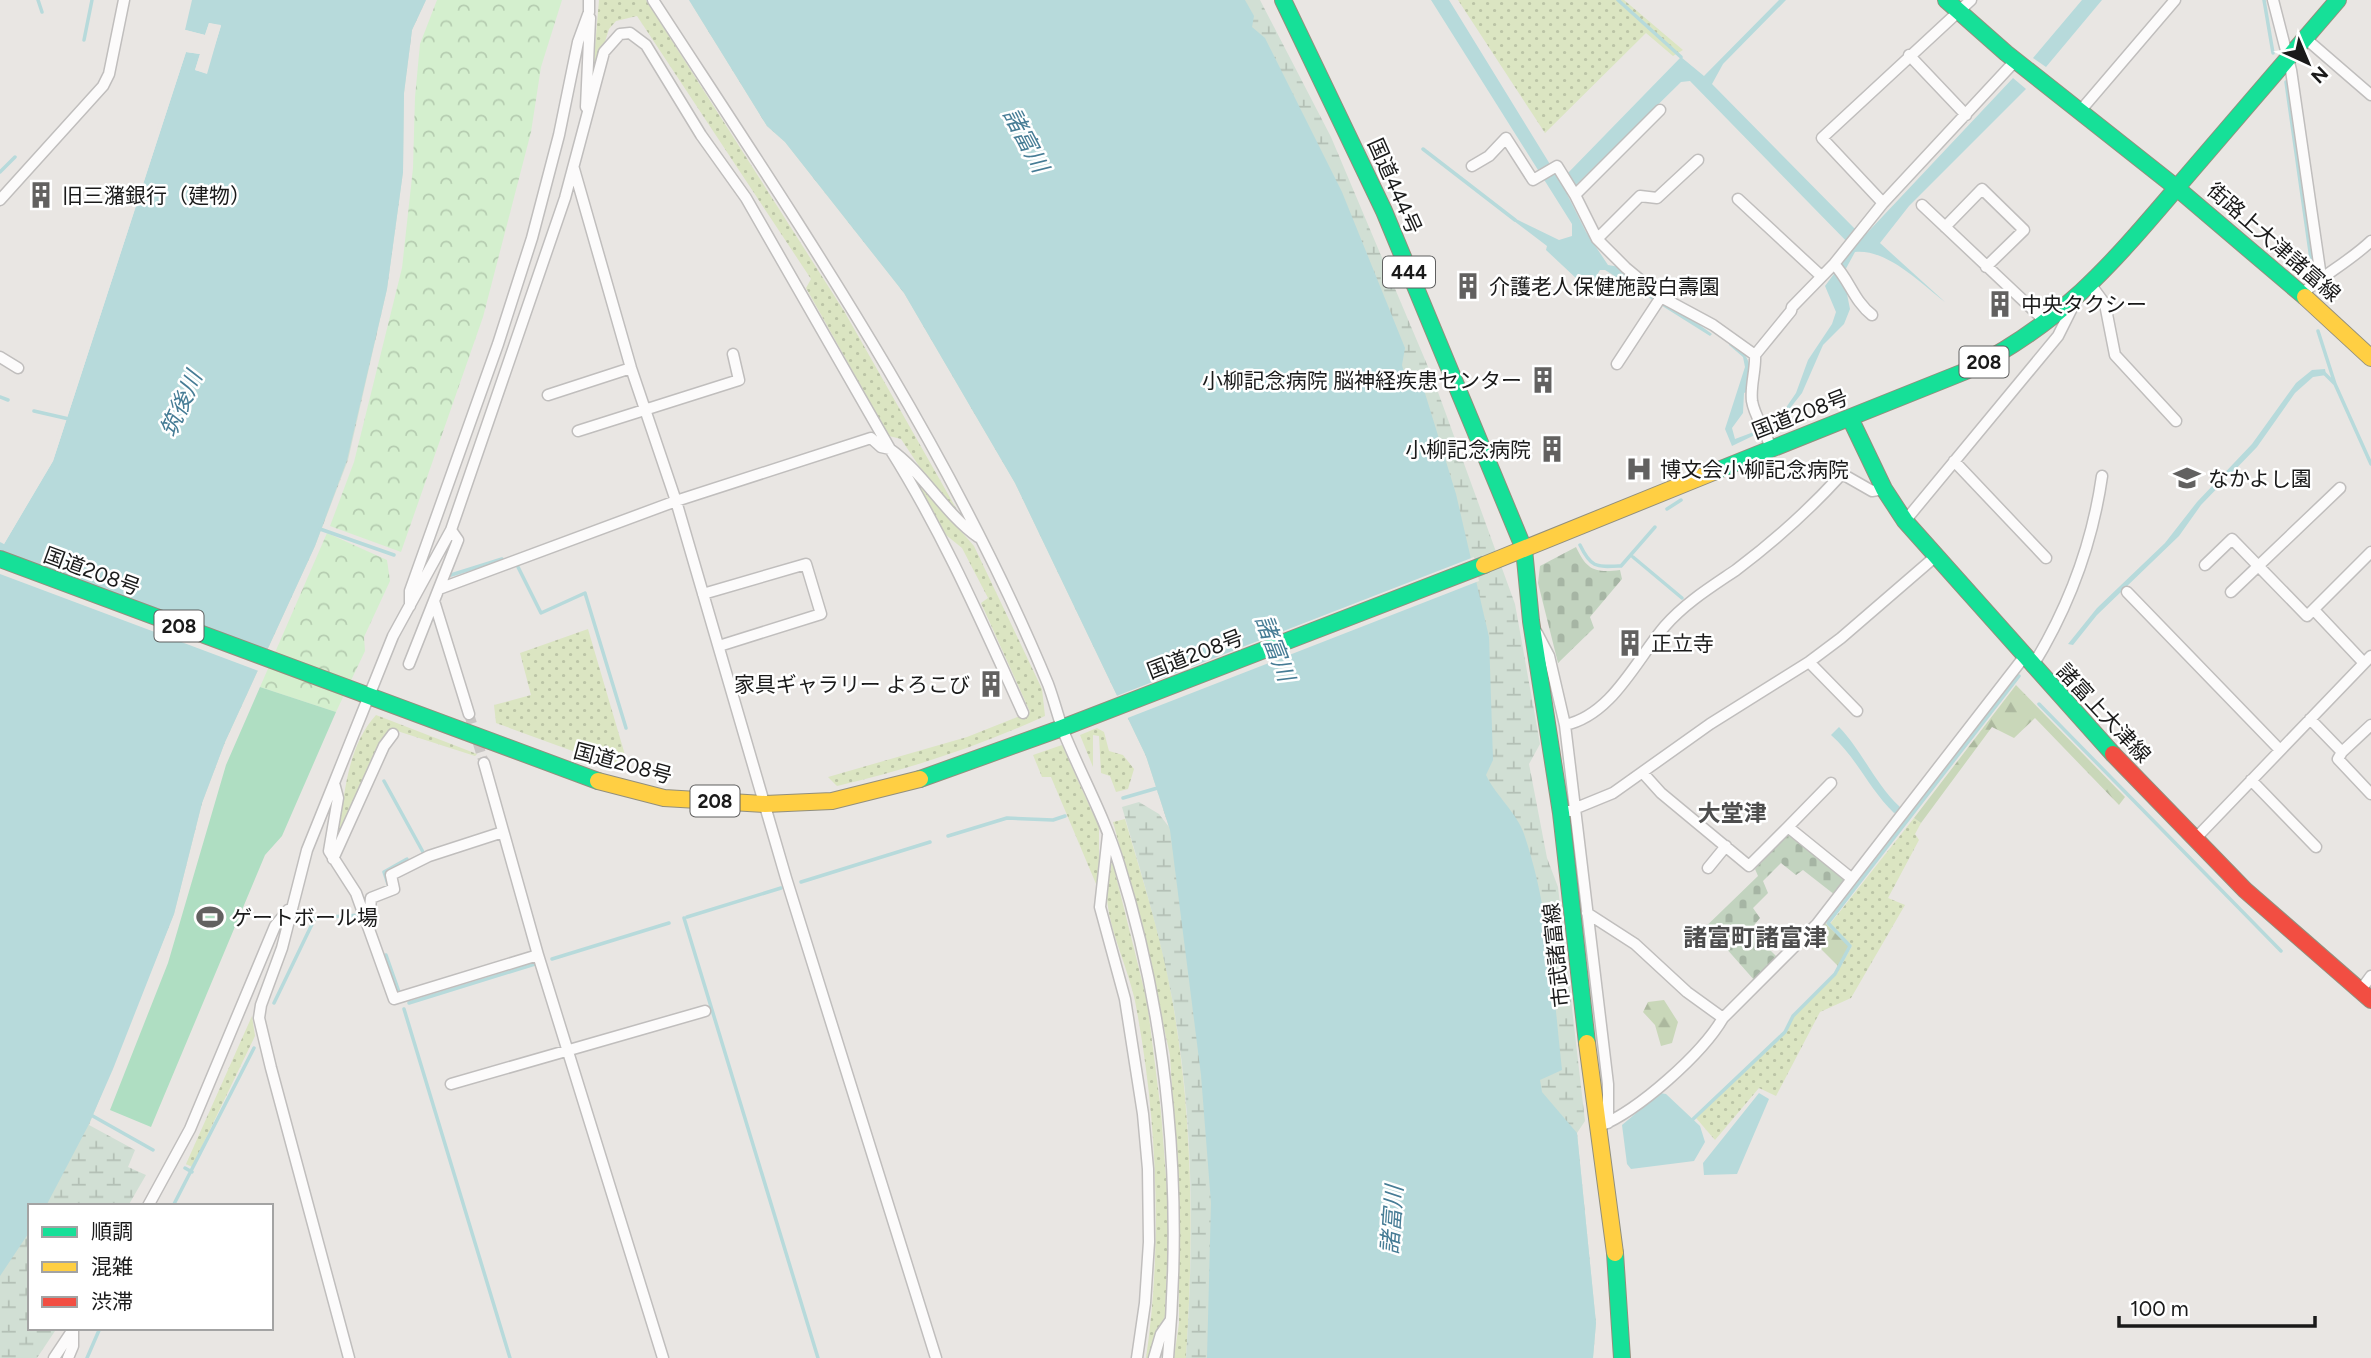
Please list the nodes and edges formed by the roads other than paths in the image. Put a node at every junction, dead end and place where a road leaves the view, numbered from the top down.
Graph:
1 (124, 0) edge
2 (589, 0) edge
3 (653, 0) edge
4 (1283, 0) edge
5 (1971, 0) edge
6 (2175, 0) edge
7 (2273, 0) edge
8 (2338, 0) edge
9 (1952, 6) edge
10 (589, 12) junction
11 (2305, 38) junction
12 (1909, 55) junction
13 (2016, 60) junction
14 (2286, 60) junction
15 (2371, 95) edge
16 (1660, 110) dead end
17 (2081, 110) junction
18 (586, 114) junction
19 (1966, 115) junction
20 (1698, 160) dead end
21 (1472, 166) dead end
22 (574, 168) junction
23 (2178, 188) junction
24 (1, 195) edge
25 (1575, 195) junction
26 (1738, 199) dead end
27 (1883, 203) junction
28 (1922, 205) dead end
29 (1945, 228) junction
30 (1597, 239) junction
31 (2371, 241) edge
32 (1834, 264) junction
33 (1986, 267) junction
34 (1820, 275) junction
35 (2321, 277) junction
36 (2091, 285) junction
37 (2303, 293) junction
38 (1661, 297) junction
39 (2077, 300) junction
40 (1872, 315) dead end
41 (2047, 323) junction
42 (733, 354) dead end
43 (1755, 355) junction
44 (0, 357) edge
45 (2371, 358) edge
46 (1616, 364) dead end
47 (19, 368) dead end
48 (631, 368) junction
49 (548, 395) dead end
50 (644, 409) junction
51 (1850, 418) junction
52 (2176, 421) dead end
53 (578, 431) dead end
54 (1770, 448) junction
55 (890, 449) junction
56 (1954, 461) junction
57 (2102, 476) dead end
58 (2340, 488) dead end
59 (1884, 489) junction
60 (676, 501) junction
61 (1905, 521) junction
62 (452, 530) junction
63 (978, 537) junction
64 (1518, 551) junction
65 (1936, 556) junction
66 (2046, 558) dead end
67 (0, 559) edge
68 (2368, 560) edge
69 (2205, 565) dead end
70 (2258, 566) junction
71 (439, 589) junction
72 (2127, 592) dead end
73 (2231, 592) dead end
74 (703, 594) junction
75 (434, 601) junction
76 (410, 606) junction
77 (2314, 610) junction
78 (1531, 621) junction
79 (719, 646) junction
80 (2368, 659) edge
81 (1809, 662) junction
82 (2028, 662) junction
83 (409, 664) dead end
84 (364, 695) junction
85 (1857, 711) dead end
86 (1023, 713) dead end
87 (470, 715) tunnel mouth
88 (2310, 719) junction
89 (1070, 725) junction
90 (1565, 725) junction
91 (2371, 725) edge
92 (393, 734) dead end
93 (2280, 750) junction
94 (2342, 752) junction
95 (484, 763) tunnel mouth
96 (1643, 773) junction
97 (2252, 780) junction
98 (334, 783) junction
99 (1831, 783) dead end
100 (2371, 794) edge
101 (765, 804) junction
102 (1567, 811) junction
103 (1788, 827) junction
104 (503, 832) junction
105 (1108, 832) junction
106 (2195, 839) junction
107 (1726, 846) junction
108 (2316, 847) dead end
109 (333, 859) junction
110 (1708, 868) dead end
111 (1851, 878) junction
112 (292, 905) junction
113 (1587, 913) junction
114 (363, 914) junction
115 (538, 955) junction
116 (2371, 976) edge
117 (2365, 995) edge
118 (705, 1011) dead end
119 (1723, 1018) junction
120 (568, 1049) junction
121 (451, 1084) dead end
122 (1604, 1124) junction
123 (149, 1204) edge
124 (1172, 1318) junction
125 (73, 1330) edge
126 (54, 1358) edge
127 (68, 1358) edge
128 (349, 1358) edge
129 (663, 1358) edge
130 (936, 1358) edge
131 (1137, 1358) edge
132 (1154, 1358) edge
133 (1168, 1358) edge
134 (1622, 1358) edge

1 - 24 street
2 - 10 street
3 - 63 street
4 - 64 main road, 国道444号 / 444
5 - 9 street
6 - 17 street
7 - 14 street
8 - 11 main road, 国道208号 / 208
9 - 12 street
9 - 13 main road, 街路上大津諸富線
10 - 18 street
10 - 76 street
11 - 14 main road, 国道208号 / 208
11 - 15 street
12 - 19 street
12 - 27 street
13 - 17 main road, 街路上大津諸富線
13 - 19 street
14 - 23 main road, 国道208号 / 208
14 - 35 street
16 - 25 street
17 - 23 main road, 街路上大津諸富線
18 - 22 street
18 - 55 street
19 - 27 street
20 - 30 street
21 - 25 street
22 - 48 street
22 - 62 street
23 - 36 main road, 国道208号 / 208
23 - 37 main road, 街路上大津諸富線
25 - 30 street
26 - 34 street
27 - 32 street
28 - 29 street
29 - 33 street
29 - 33 street
30 - 38 street
31 - 35 street
32 - 34 street
32 - 40 street
33 - 41 street
34 - 43 street
35 - 37 street
36 - 39 main road, 国道208号 / 208
36 - 52 street
37 - 45 main road, 街路上大津諸富線
38 - 43 street
38 - 46 street
39 - 41 main road, 国道208号 / 208
39 - 56 street
41 - 51 main road, 国道208号 / 208
42 - 50 street
43 - 54 street
44 - 47 street
48 - 49 street
48 - 50 street
50 - 53 street
50 - 60 street
51 - 54 main road, 国道208号 / 208
51 - 59 main road, 諸富上大津線
54 - 64 main road, 国道208号 / 208
55 - 60 street
55 - 63 street
55 - 86 street
56 - 61 street
56 - 66 street
57 - 82 street
58 - 70 street
59 - 61 main road, 諸富上大津線
59 - 90 street
60 - 71 street
60 - 74 street
61 - 65 main road, 諸富上大津線
62 - 71 street
62 - 76 street
63 - 89 street
64 - 78 main road, 市武諸富線
64 - 89 main road, 国道208号 / 208
65 - 81 street
65 - 82 main road, 諸富上大津線
67 - 84 main road, 国道208号 / 208
68 - 77 street
69 - 70 street
70 - 73 street
70 - 77 street
71 - 75 street
72 - 93 street
74 - 79 street
74 - 79 street
75 - 83 street
75 - 87 street
76 - 84 street
77 - 80 street
78 - 90 street
78 - 102 main road, 市武諸富線
79 - 101 street
80 - 88 street
81 - 85 street
81 - 96 street
82 - 106 main road, 諸富上大津線
82 - 111 street
84 - 98 street
84 - 101 main road, 国道208号 / 208
88 - 93 street
88 - 94 street
89 - 101 main road, 国道208号 / 208
89 - 105 street
90 - 102 street
91 - 94 street
92 - 109 street
93 - 97 street
94 - 100 street
95 - 104 street
96 - 102 street
96 - 107 street
97 - 106 street
97 - 108 street
98 - 109 street
98 - 112 street
99 - 103 street
101 - 130 street
102 - 113 street
102 - 122 main road, 市武諸富線
103 - 107 street
103 - 111 street
104 - 114 street
104 - 115 street
105 - 124 street
105 - 131 street
106 - 117 main road, 諸富上大津線
107 - 110 street
109 - 114 street
111 - 119 street
112 - 123 street
112 - 128 street
113 - 119 street
113 - 122 street
114 - 115 street
115 - 120 street
116 - 117 street
118 - 120 street
119 - 122 street
120 - 121 street
120 - 129 street
122 - 134 main road, 市武諸富線
124 - 132 street
124 - 133 street
125 - 126 street
125 - 127 street

